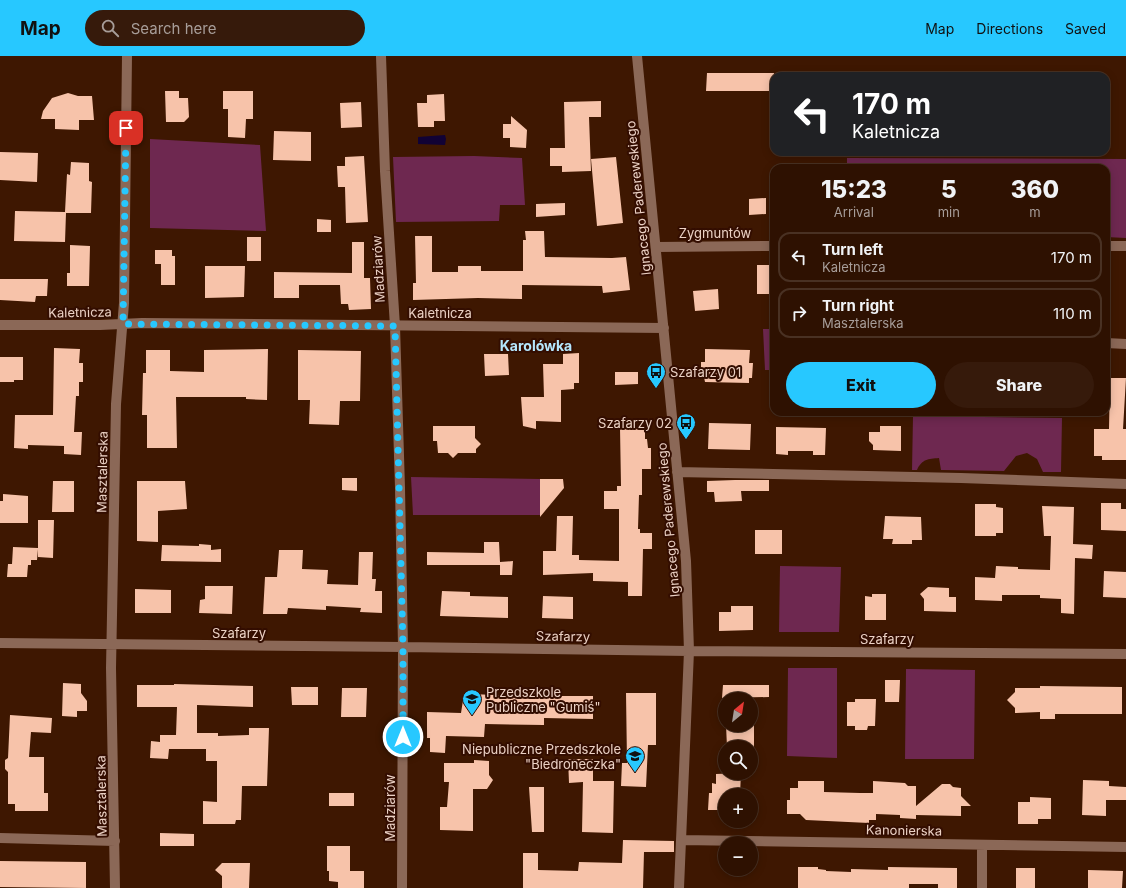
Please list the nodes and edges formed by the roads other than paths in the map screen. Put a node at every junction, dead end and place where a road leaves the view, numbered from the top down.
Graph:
1 (127, 56) edge
2 (381, 56) edge
3 (637, 56) edge
4 (770, 246) edge
5 (1110, 246) edge
6 (1126, 246) edge
7 (656, 247) junction
8 (123, 324) junction
9 (0, 325) edge
10 (395, 326) junction
11 (664, 328) junction
12 (1110, 343) edge
13 (1126, 344) edge
14 (677, 472) junction
15 (1126, 484) edge
16 (0, 644) edge
17 (112, 645) junction
18 (403, 647) junction
19 (689, 651) junction
20 (1126, 654) edge
21 (0, 838) edge
22 (681, 840) junction
23 (115, 841) junction
24 (982, 845) junction
25 (1126, 847) edge
26 (114, 888) edge
27 (402, 888) edge
28 (679, 888) edge
29 (982, 888) edge

1 - 8 street, Masztalerska
2 - 10 street, Madziarów
3 - 7 street, Ignacego Paderewskiego
4 - 7 street, Zygmuntów
5 - 6 street
7 - 11 street, Ignacego Paderewskiego
8 - 9 street, Kaletnicza
8 - 10 street, Kaletnicza
8 - 17 street, Masztalerska
10 - 11 street, Kaletnicza
10 - 18 street, Madziarów
11 - 14 street, Ignacego Paderewskiego
12 - 13 street
14 - 15 street
14 - 19 street, Ignacego Paderewskiego
16 - 17 street, Szafarzy
17 - 18 street, Szafarzy
17 - 23 street, Masztalerska
18 - 19 street, Szafarzy
18 - 27 street, Madziarów
19 - 20 street, Szafarzy
19 - 22 street, Ignacego Paderewskiego
21 - 23 street
22 - 24 street, Kanonierska
22 - 28 street, Ignacego Paderewskiego
23 - 26 street, Masztalerska
24 - 25 street, Kanonierska
24 - 29 street

